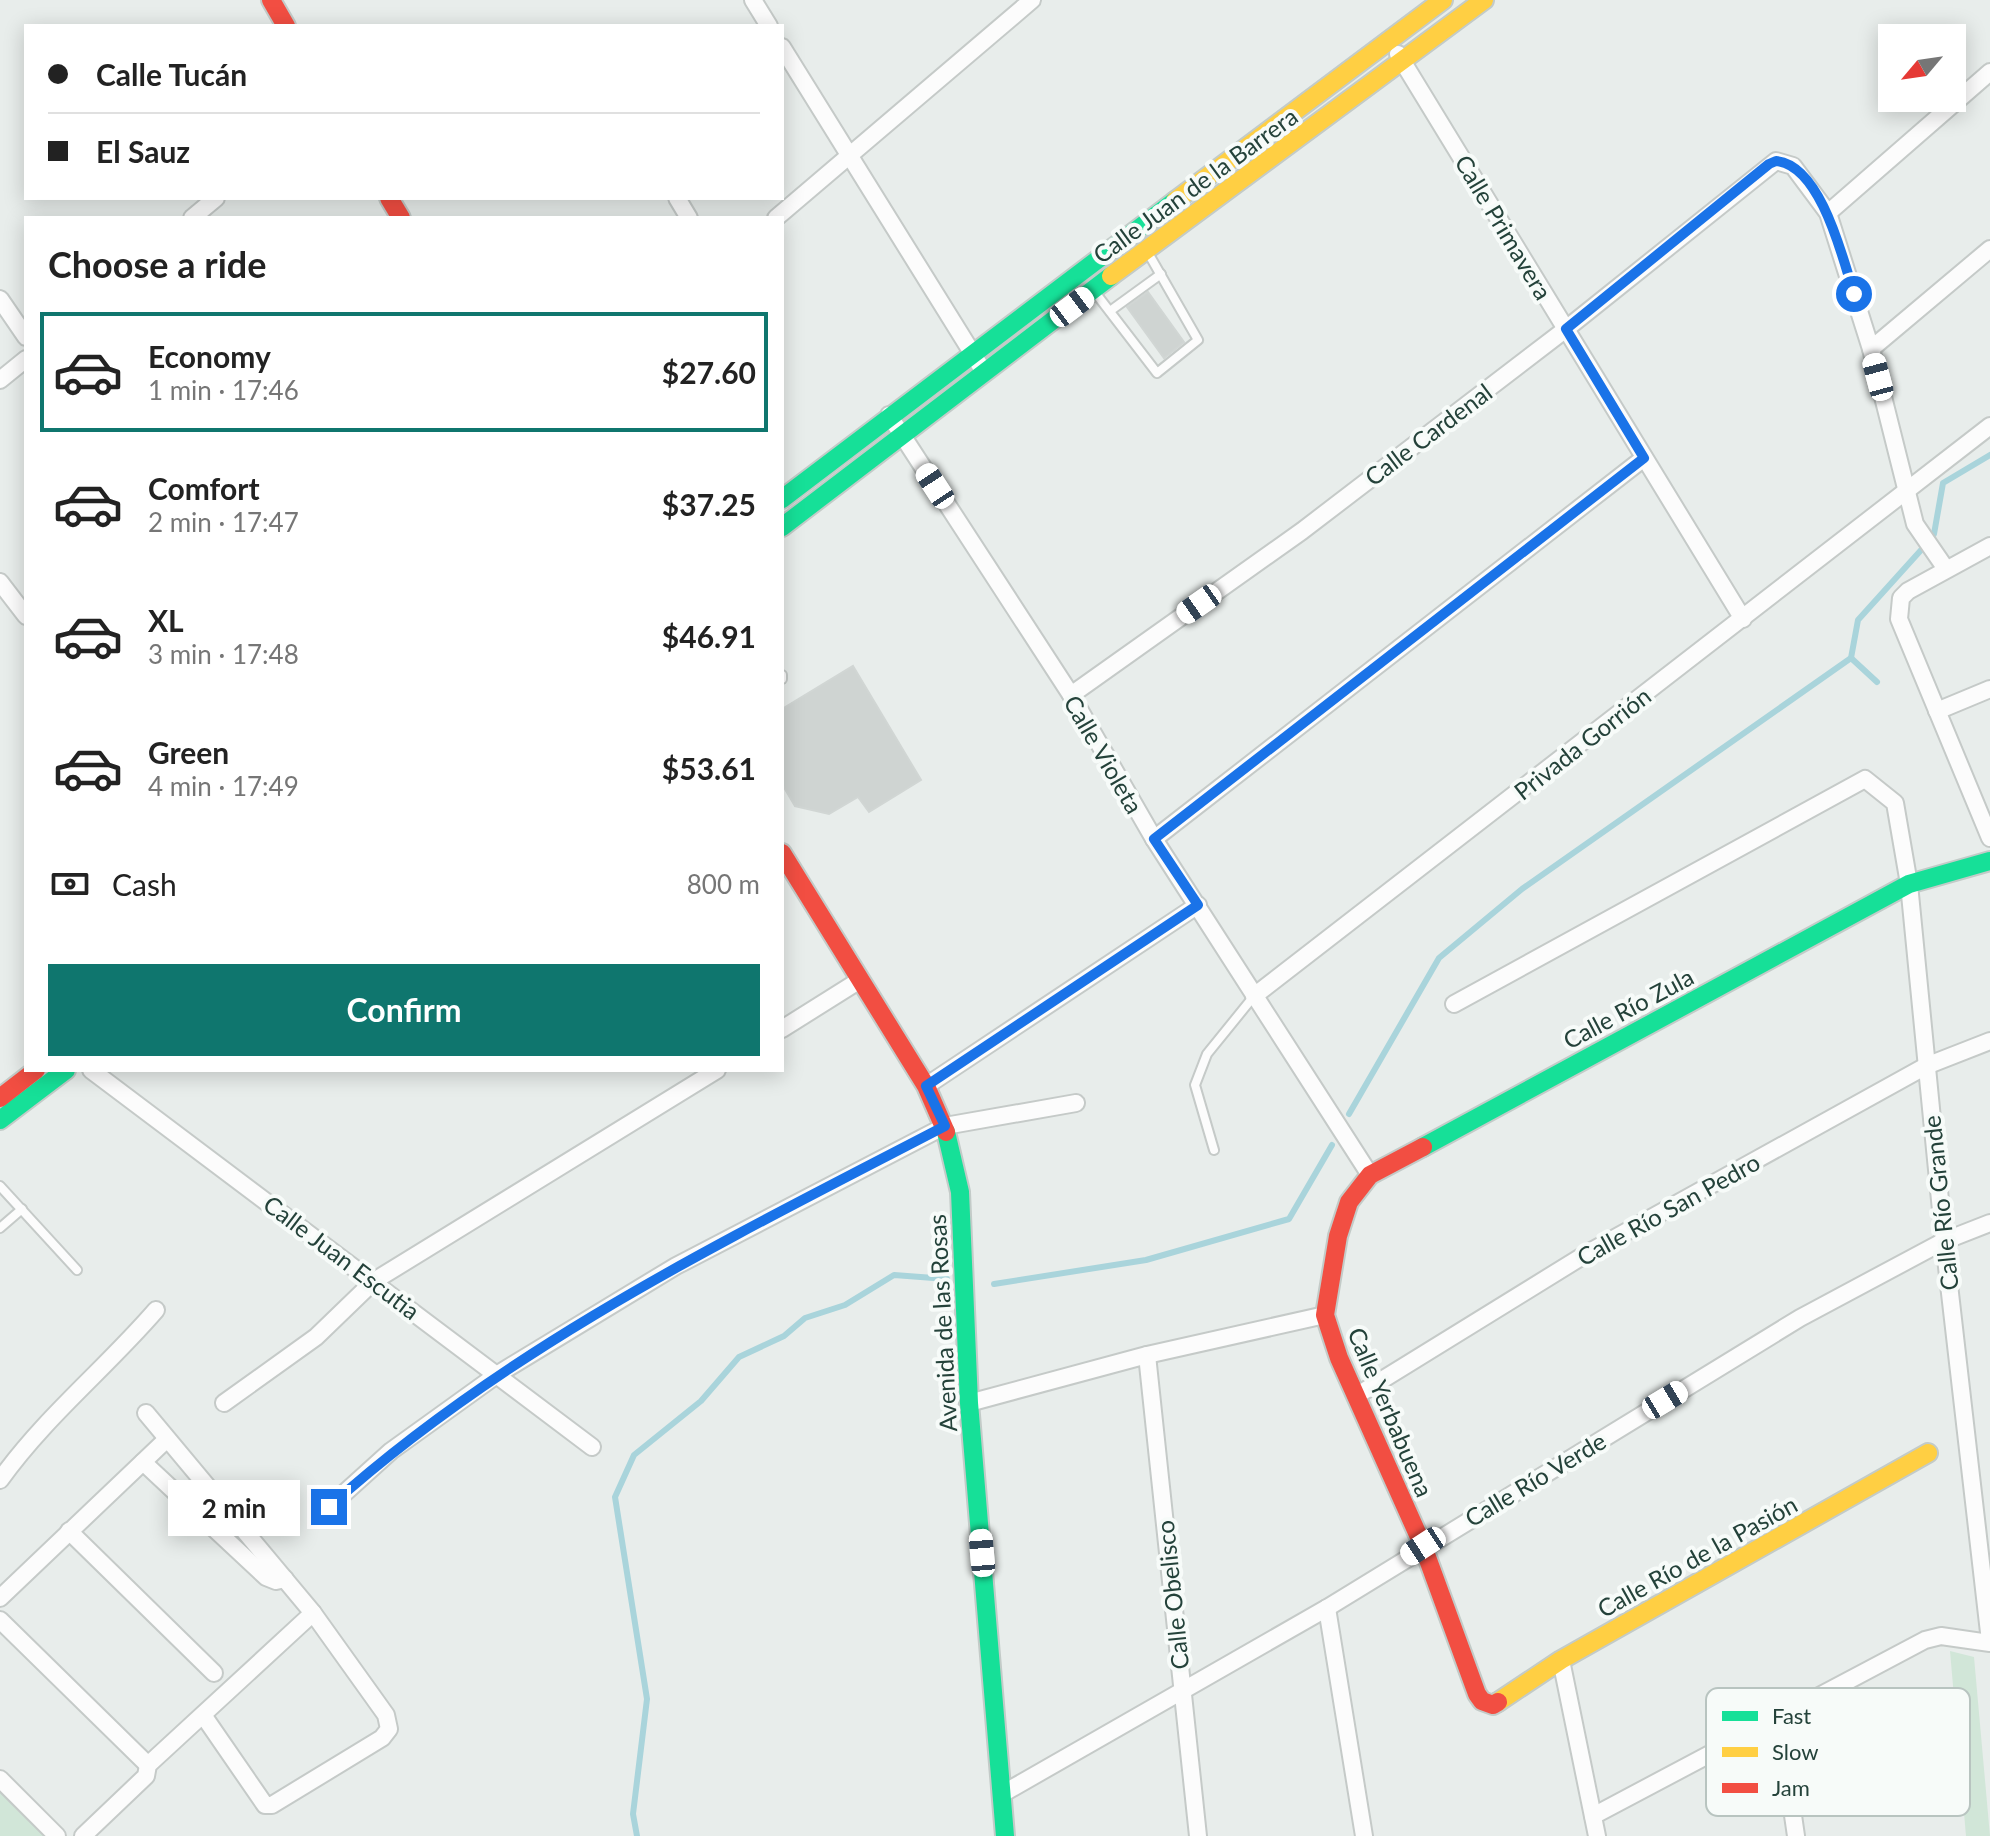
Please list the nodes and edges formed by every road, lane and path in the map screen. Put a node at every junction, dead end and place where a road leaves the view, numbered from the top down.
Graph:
1 (271, 0) edge
2 (753, 0) edge
3 (1032, 0) edge
4 (1443, 0) edge
5 (1484, 0) edge
6 (285, 24) edge
7 (768, 24) edge
8 (1391, 40) junction
9 (784, 50) edge
10 (1403, 62) junction
11 (1990, 72) edge
12 (849, 156) junction
13 (214, 200) edge
14 (1828, 213) junction
15 (194, 216) edge
16 (778, 216) edge
17 (1146, 249) junction
18 (1990, 249) edge
19 (1102, 257) junction
20 (1114, 274) junction
21 (1161, 274) junction
22 (1094, 290) junction
23 (0, 299) edge
24 (1110, 311) junction
25 (1566, 329) junction
26 (24, 334) edge
27 (1871, 349) junction
28 (971, 354) junction
29 (24, 361) edge
30 (984, 372) junction
31 (0, 380) edge
32 (889, 415) junction
33 (1990, 426) edge
34 (901, 434) junction
35 (1644, 458) junction
36 (1907, 488) junction
37 (784, 497) edge
38 (784, 525) edge
39 (1990, 546) edge
40 (1946, 569) junction
41 (0, 582) edge
42 (24, 613) edge
43 (1743, 619) junction
44 (1990, 689) edge
45 (1071, 695) junction
46 (1937, 711) junction
47 (1990, 838) edge
48 (1154, 839) junction
49 (784, 856) edge
50 (1990, 861) edge
51 (1909, 884) junction
52 (1198, 905) junction
53 (860, 980) junction
54 (1254, 996) junction
55 (1454, 1004) dead end
56 (784, 1028) edge
57 (1990, 1041) edge
58 (1926, 1066) junction
59 (33, 1072) edge
60 (63, 1072) edge
61 (94, 1072) edge
62 (714, 1072) edge
63 (926, 1086) junction
64 (0, 1098) edge
65 (1076, 1103) dead end
66 (0, 1120) edge
67 (945, 1126) junction
68 (1214, 1150) dead end
69 (1370, 1175) junction
70 (0, 1186) edge
71 (22, 1209) junction
72 (1990, 1223) edge
73 (0, 1228) edge
74 (1944, 1241) junction
75 (77, 1270) dead end
76 (374, 1281) junction
77 (156, 1310) dead end
78 (1325, 1315) junction
79 (1147, 1355) junction
80 (498, 1374) junction
81 (1356, 1396) junction
82 (224, 1403) dead end
83 (969, 1403) junction
84 (146, 1413) dead end
85 (167, 1439) junction
86 (592, 1447) dead end
87 (1928, 1453) dead end
88 (143, 1462) junction
89 (0, 1480) edge
90 (329, 1507) dead end
91 (69, 1531) junction
92 (1423, 1546) junction
93 (285, 1579) junction
94 (0, 1598) edge
95 (1327, 1608) junction
96 (313, 1613) junction
97 (0, 1620) edge
98 (1990, 1642) edge
99 (1561, 1660) junction
100 (214, 1673) dead end
101 (1836, 1688) edge
102 (1182, 1690) junction
103 (1493, 1705) joint
104 (203, 1715) junction
105 (1706, 1757) edge
106 (148, 1765) junction
107 (0, 1779) edge
108 (1002, 1794) junction
109 (1593, 1816) junction
110 (1793, 1816) edge
111 (57, 1836) edge
112 (83, 1836) edge
113 (1005, 1836) edge
114 (1198, 1836) edge
115 (1364, 1836) edge
116 (1597, 1836) edge
117 (1796, 1836) edge

1 - 6 street
2 - 7 street
3 - 12 street
4 - 8 street, Calle Juan de la Barrera
5 - 10 street, Calle Juan de la Barrera
8 - 10 street, Calle Primavera
8 - 19 street, Calle Juan de la Barrera
9 - 12 street
10 - 17 street, Calle Juan de la Barrera
10 - 25 street, Calle Primavera
11 - 14 street
12 - 16 street
12 - 28 street
13 - 15 street
14 - 25 street, Calle Cardenal
14 - 27 street
17 - 20 street, Calle Juan de la Barrera
17 - 21 lane
18 - 27 street
19 - 20 street
19 - 28 street, Calle Juan de la Barrera
20 - 22 street, Calle Juan de la Barrera
21 - 24 lane
21 - 24 lane
22 - 24 lane
22 - 30 street, Calle Juan de la Barrera
23 - 26 street
25 - 35 street, Calle Primavera
25 - 45 street, Calle Cardenal
27 - 36 street
28 - 30 street
28 - 32 street, Calle Juan de la Barrera
29 - 31 street
30 - 34 street, Calle Juan de la Barrera
32 - 34 street, Calle Violeta
32 - 37 street, Calle Juan de la Barrera
33 - 36 street, Privada Gorrión
34 - 38 street, Calle Juan de la Barrera
34 - 45 street, Calle Violeta
35 - 43 street, Calle Primavera
35 - 48 street
36 - 40 street
36 - 43 street, Privada Gorrión
39 - 40 street
40 - 46 street
41 - 42 street
43 - 54 street, Privada Gorrión
44 - 46 street
45 - 48 street, Calle Violeta
46 - 47 street
48 - 52 street, Calle Violeta
49 - 53 street, Avenida de las Rosas
50 - 51 street, Calle Río Zula
51 - 55 street, Calle Río Grande
51 - 58 street, Calle Río Grande
51 - 69 street, Calle Río Zula
52 - 54 street, Calle Violeta
52 - 63 street
53 - 56 street
53 - 63 street, Avenida de las Rosas
54 - 68 lane
54 - 69 street, Calle Violeta
57 - 58 street, Calle Río San Pedro
58 - 74 street, Calle Río Grande
58 - 81 street, Calle Río San Pedro
59 - 64 street
60 - 66 street
61 - 76 street, Calle Juan Escutia
62 - 76 street
63 - 67 street, Avenida de las Rosas
65 - 67 street
67 - 80 street
67 - 83 street, Avenida de las Rosas
69 - 78 street, Calle Yerbabuena
70 - 71 lane
71 - 73 lane
71 - 75 lane
72 - 74 street, Calle Río Verde
74 - 92 street, Calle Río Verde
74 - 98 street, Calle Río Grande
76 - 80 street, Calle Juan Escutia
76 - 82 street
77 - 89 street
78 - 79 street
78 - 81 street, Calle Yerbabuena
79 - 83 street
79 - 102 street, Calle Obelisco
80 - 86 street, Calle Juan Escutia
80 - 90 street
81 - 92 street, Calle Yerbabuena
83 - 108 street, Avenida de las Rosas
84 - 85 street
85 - 88 street
85 - 93 street
87 - 99 street, Calle Río de la Pasión
88 - 91 street
88 - 93 street
91 - 94 street
91 - 100 street
92 - 95 street, Calle Río Verde
92 - 103 street, Calle Yerbabuena
93 - 96 street
95 - 102 street, Calle Río Verde
95 - 115 street
96 - 104 street
96 - 104 street
97 - 106 street
98 - 101 street
99 - 103 street, Calle Río de la Pasión
99 - 109 street
102 - 108 street, Calle Río Verde
102 - 114 street, Calle Obelisco
104 - 106 street
105 - 109 street
106 - 112 street
107 - 111 street
108 - 113 street, Avenida de las Rosas
109 - 116 street
110 - 117 street

